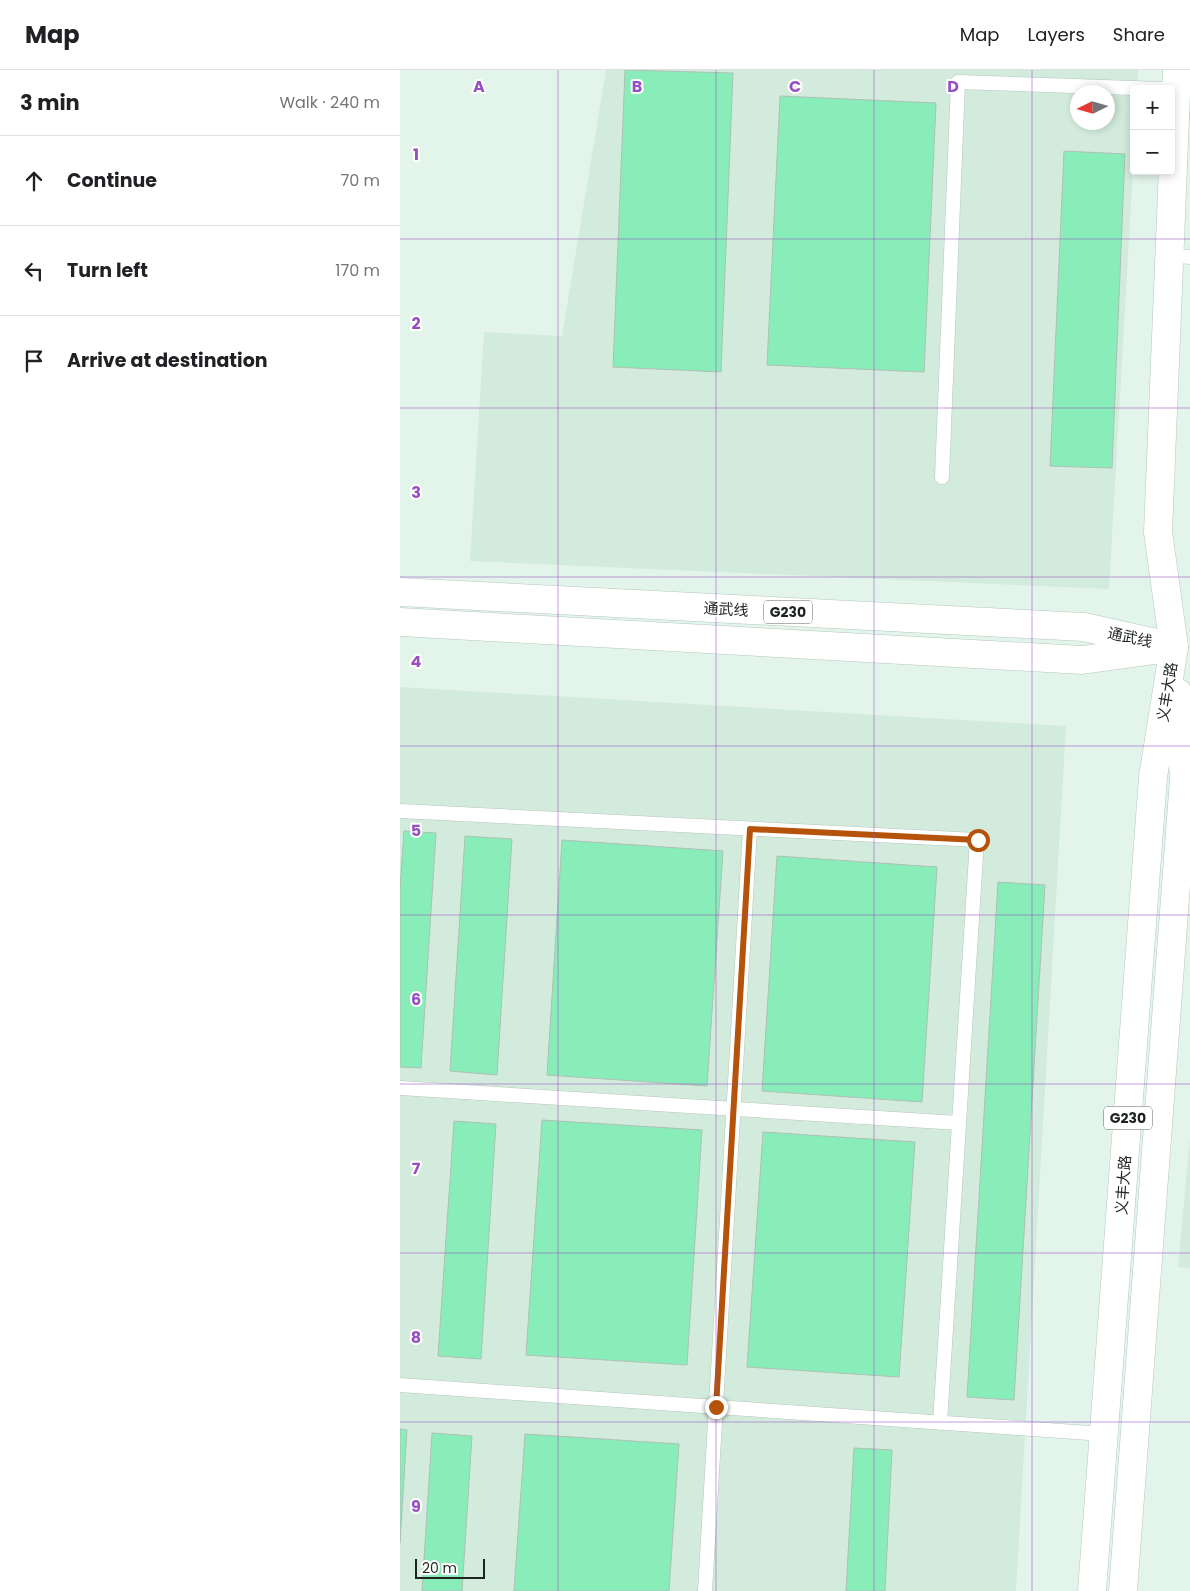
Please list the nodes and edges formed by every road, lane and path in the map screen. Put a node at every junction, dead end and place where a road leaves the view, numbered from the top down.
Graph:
1 (1172, 84) edge
2 (1180, 256) edge
3 (942, 477) dead end
4 (400, 592) edge
5 (400, 622) edge
6 (1174, 647) junction
7 (400, 811) edge
8 (750, 829) junction
9 (400, 1088) edge
10 (733, 1109) junction
11 (959, 1124) junction
12 (400, 1385) edge
13 (716, 1407) junction
14 (940, 1423) junction
15 (1104, 1434) junction
16 (705, 1591) edge
17 (1092, 1591) edge
18 (1123, 1591) edge

1 - 2 main road
1 - 3 lane
2 - 6 main road
4 - 6 main road, 通武线 / G230
5 - 6 main road, 通武线 / G230
6 - 15 main road, 义丰大路 / G230
6 - 18 main road, 义丰大路 / G230
7 - 8 lane
8 - 10 lane
8 - 11 lane
9 - 10 lane
10 - 11 lane
10 - 13 lane
11 - 14 lane
12 - 13 lane
13 - 14 lane
13 - 16 lane
14 - 15 lane
15 - 17 main road, 义丰大路 / G230

